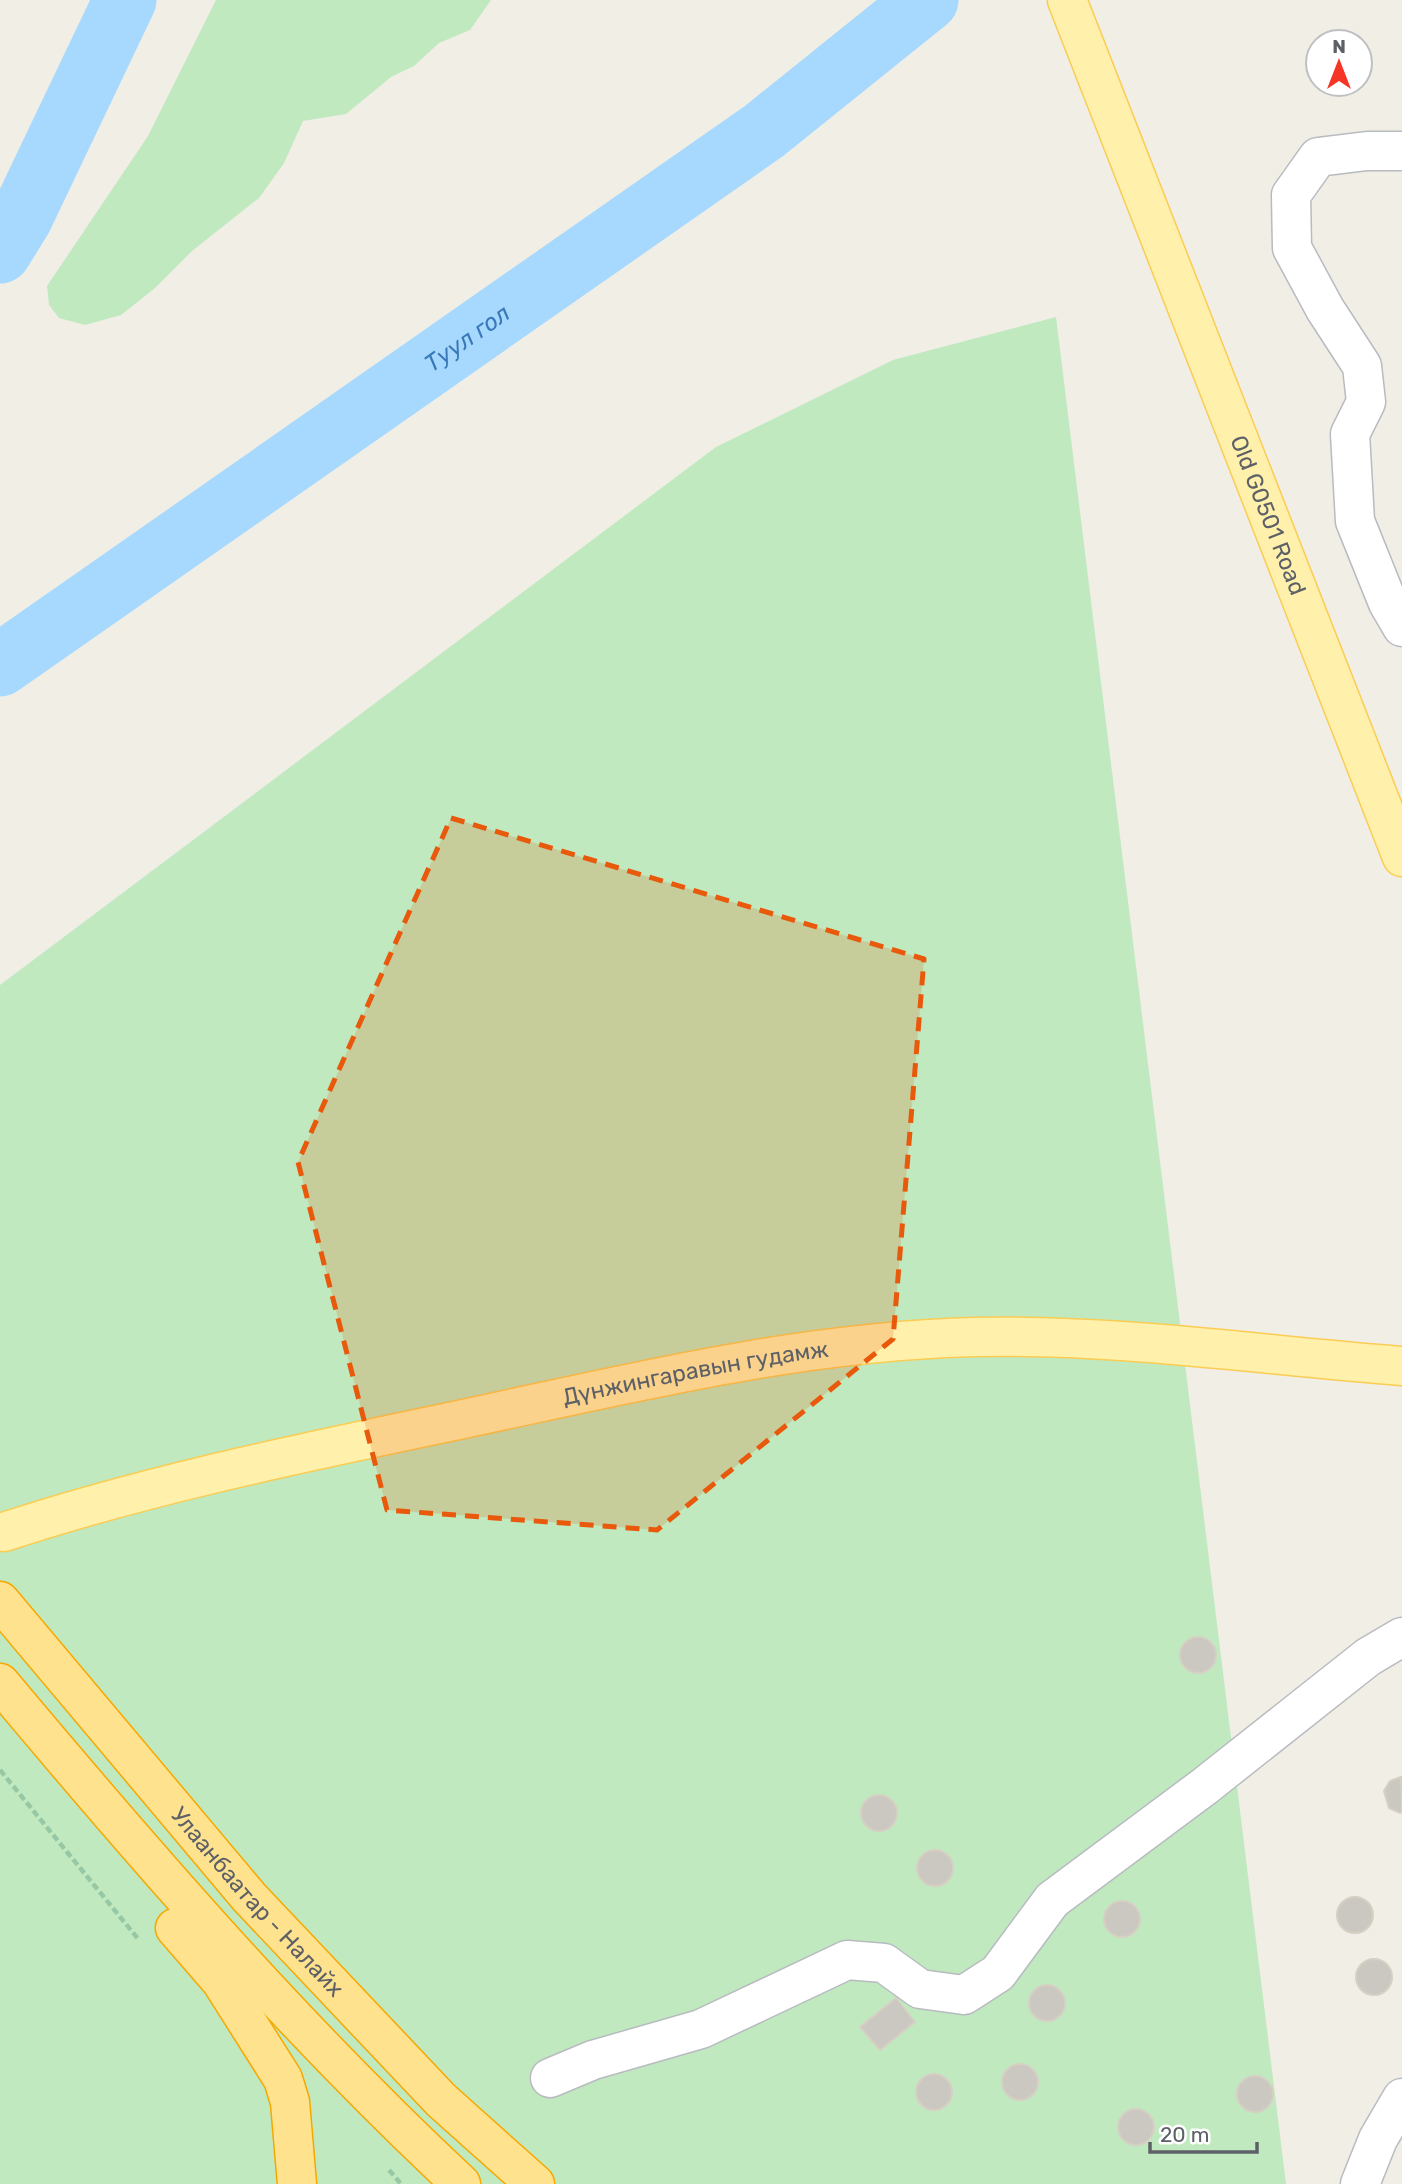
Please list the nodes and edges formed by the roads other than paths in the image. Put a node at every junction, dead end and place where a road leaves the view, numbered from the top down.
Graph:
1 (1067, 0) edge
2 (1402, 151) edge
3 (1402, 627) edge
4 (1402, 857) edge
5 (1402, 1366) edge
6 (4, 1532) dead end
7 (0, 1601) edge
8 (1402, 1636) edge
9 (0, 1683) edge
10 (0, 1716) edge
11 (550, 2078) dead end
12 (1402, 2098) edge
13 (297, 2184) edge
14 (461, 2184) edge
15 (535, 2184) edge
16 (1360, 2184) edge

1 - 4 main road, Old G0501 Road
2 - 3 street
5 - 6 main road, Дүнжингаравын гудамж
7 - 15 highway, Улаанбаатар - Налайх
8 - 11 street
9 - 14 highway
10 - 13 highway
12 - 16 street

